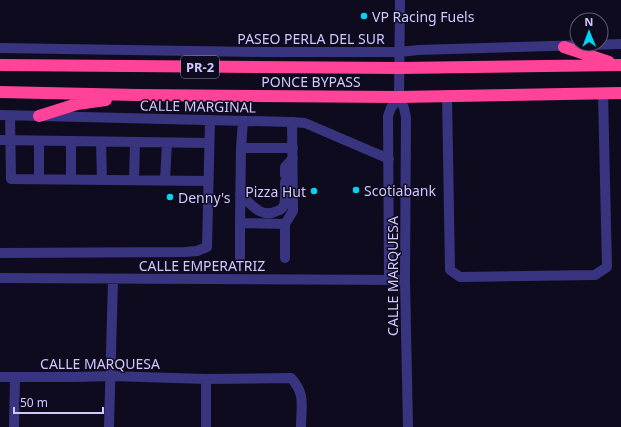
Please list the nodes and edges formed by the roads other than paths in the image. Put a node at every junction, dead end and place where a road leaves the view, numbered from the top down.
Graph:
1 (400, 0) edge
2 (621, 44) edge
3 (564, 47) junction
4 (0, 48) edge
5 (400, 52) junction
6 (0, 65) edge
7 (619, 65) edge
8 (400, 68) junction
9 (0, 92) edge
10 (603, 93) junction
11 (621, 93) edge
12 (137, 95) junction
13 (447, 95) junction
14 (399, 97) junction
15 (5, 116) edge
16 (39, 116) junction
17 (210, 120) junction
18 (243, 120) junction
19 (292, 122) junction
20 (5, 140) edge
21 (39, 141) junction
22 (71, 141) junction
23 (101, 142) junction
24 (135, 142) junction
25 (167, 143) junction
26 (209, 143) junction
27 (241, 148) junction
28 (293, 148) junction
29 (293, 158) junction
30 (388, 159) junction
31 (39, 179) junction
32 (71, 179) junction
33 (102, 180) junction
34 (134, 180) junction
35 (165, 180) junction
36 (208, 181) junction
37 (240, 194) junction
38 (387, 219) junction
39 (406, 219) junction
40 (240, 223) junction
41 (286, 224) junction
42 (0, 253) edge
43 (285, 258) dead end
44 (240, 259) dead end
45 (0, 278) edge
46 (113, 279) junction
47 (389, 280) junction
48 (405, 280) junction
49 (0, 376) edge
50 (110, 376) junction
51 (15, 377) junction
52 (206, 379) junction
53 (14, 427) edge
54 (109, 427) edge
55 (206, 427) edge
56 (301, 427) edge
57 (408, 427) edge

1 - 5 street
2 - 3 street, PASEO PERLA DEL SUR
3 - 5 street, PASEO PERLA DEL SUR
3 - 7 highway
4 - 5 street, PASEO PERLA DEL SUR
5 - 8 street
6 - 8 highway, PONCE BYPASS / PR-2
7 - 8 highway, PONCE BYPASS / PR-2
8 - 14 street
9 - 12 highway, PONCE BYPASS / PR-2
10 - 11 highway, PONCE BYPASS / PR-2
10 - 13 highway, PONCE BYPASS / PR-2
10 - 13 street
12 - 14 highway, PONCE BYPASS / PR-2
12 - 16 highway
13 - 14 highway, PONCE BYPASS / PR-2
14 - 30 street, CALLE MARQUESA
14 - 39 street, CALLE MARQUESA
15 - 16 street, CALLE MARGINAL
15 - 20 street
16 - 17 street, CALLE MARGINAL
17 - 18 street, CALLE MARGINAL
17 - 26 street
18 - 19 street, CALLE MARGINAL
18 - 27 street
19 - 28 street
19 - 30 street, CALLE MARGINAL
20 - 21 street
20 - 31 street
21 - 22 street
21 - 31 street
22 - 23 street
22 - 32 street
23 - 24 street
23 - 33 street
24 - 25 street
24 - 34 street
25 - 26 street
25 - 35 street
26 - 36 street
27 - 28 street
27 - 37 street
28 - 29 street
29 - 37 street
29 - 41 street
30 - 38 street, CALLE MARQUESA
31 - 32 street
32 - 33 street
33 - 34 street
34 - 35 street
35 - 36 street
36 - 42 street
37 - 40 street
38 - 39 street
38 - 47 street, CALLE MARQUESA
39 - 48 street, CALLE MARQUESA
40 - 41 street
40 - 44 street
41 - 43 street
45 - 46 street, CALLE EMPERATRIZ
46 - 47 street, CALLE EMPERATRIZ
46 - 50 street
47 - 48 street, CALLE EMPERATRIZ
48 - 57 street, CALLE MARQUESA
49 - 51 street, CALLE MARQUESA
50 - 51 street, CALLE MARQUESA
50 - 52 street, CALLE MARQUESA
50 - 54 street
51 - 53 street
52 - 55 street
52 - 56 street, CALLE MARQUESA

